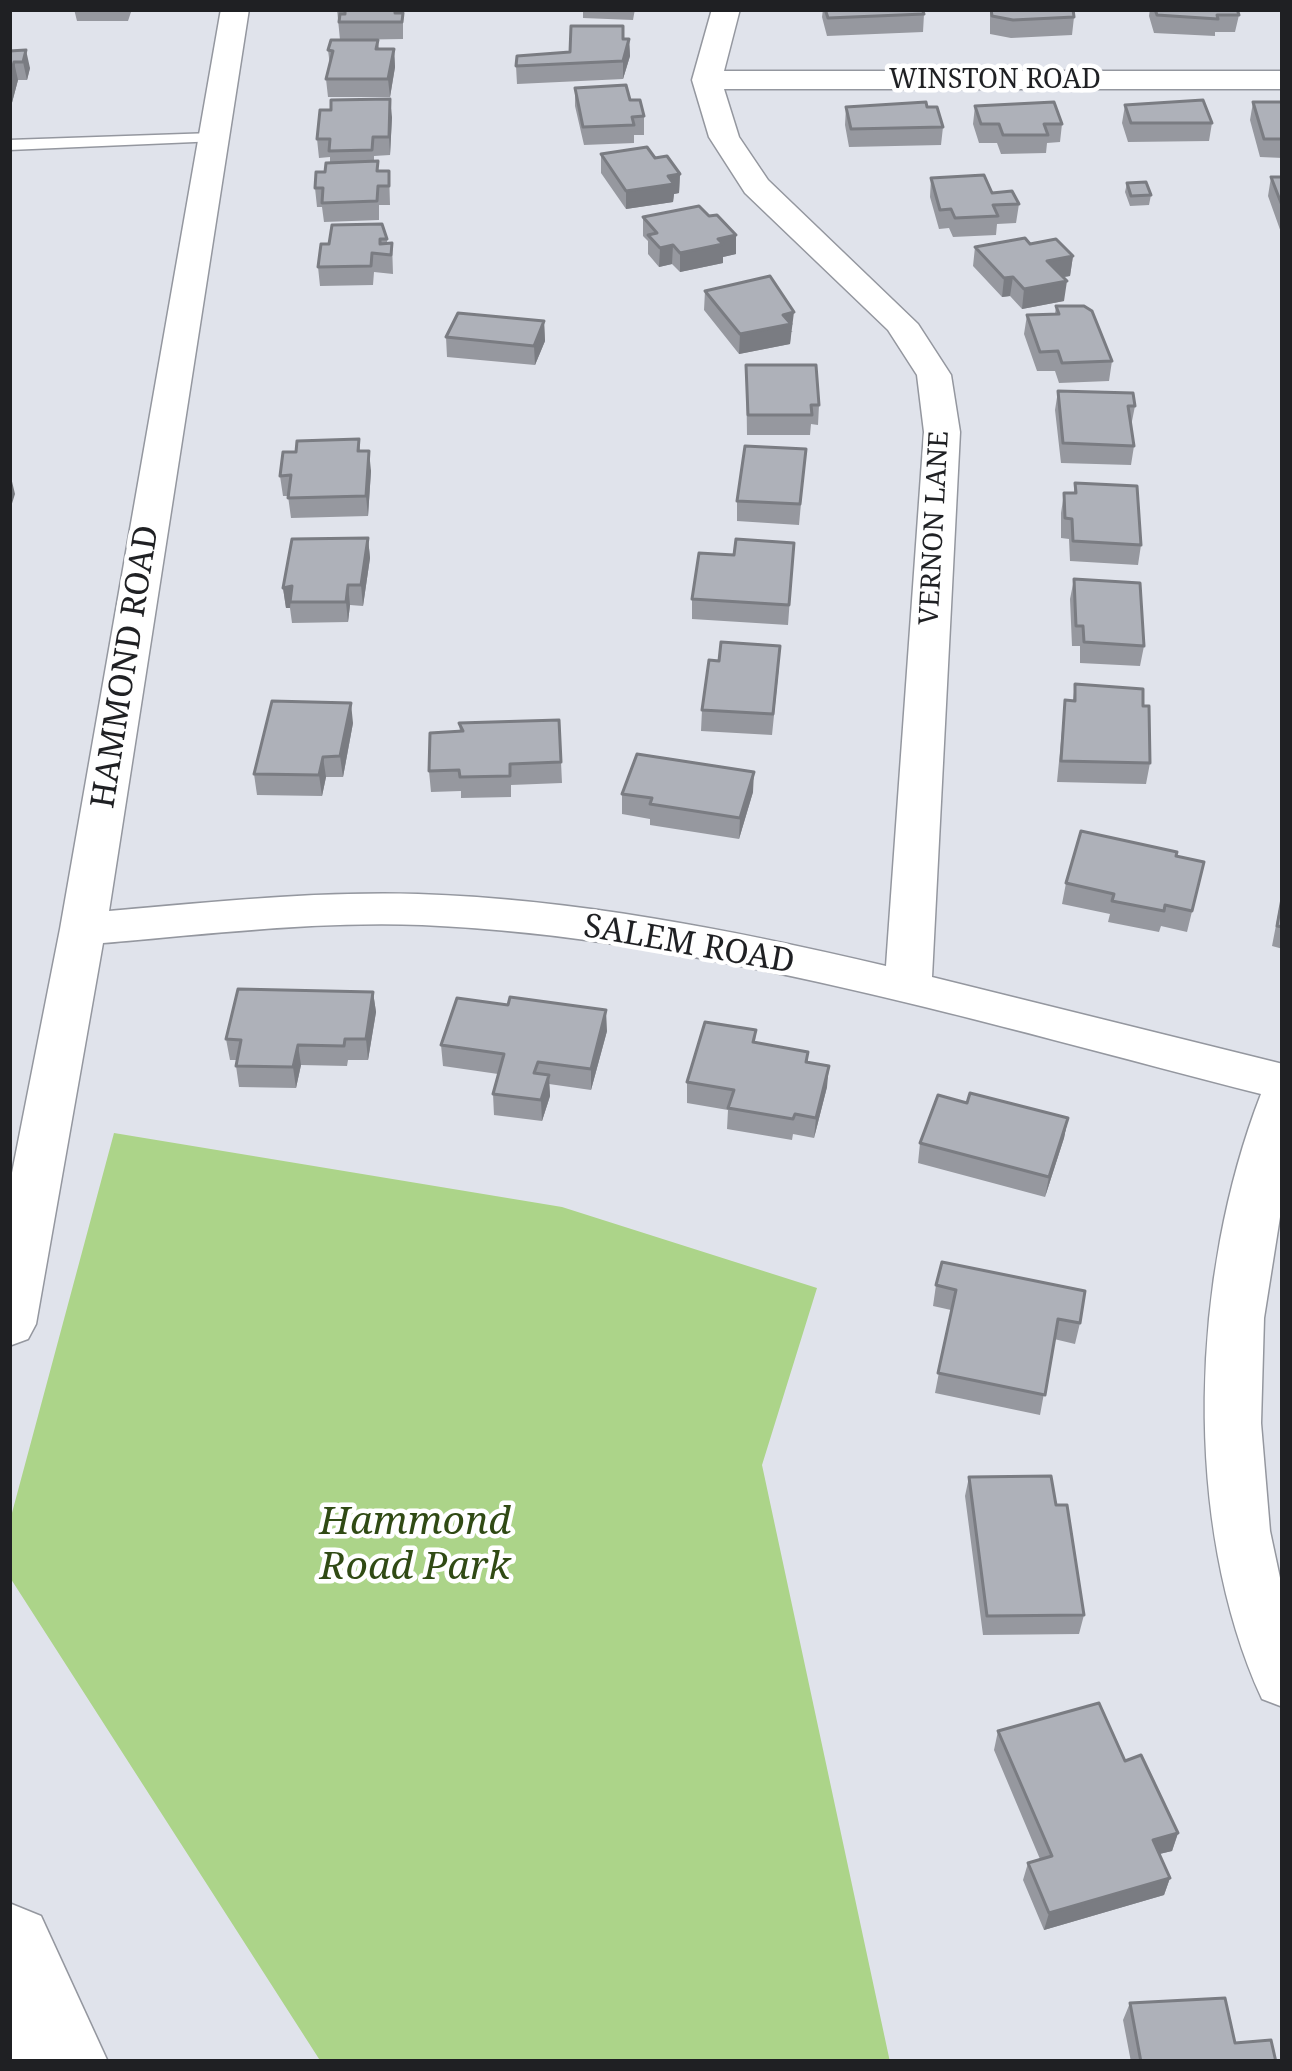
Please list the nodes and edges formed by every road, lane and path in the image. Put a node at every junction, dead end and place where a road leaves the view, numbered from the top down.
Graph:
1 (235, 9) edge
2 (726, 9) edge
3 (707, 80) junction
4 (1283, 80) edge
5 (213, 137) junction
6 (9, 145) edge
7 (83, 928) junction
8 (908, 990) junction
9 (1283, 1082) edge
10 (1283, 1098) edge
11 (9, 1324) edge
12 (1283, 1679) edge
13 (9, 1948) edge
14 (61, 2062) edge

1 - 5 street, HAMMOND ROAD
2 - 3 street
3 - 4 street, WINSTON ROAD
3 - 8 street, VERNON LANE
5 - 6 lane
5 - 7 street, HAMMOND ROAD
7 - 8 street, SALEM ROAD
7 - 11 street, HAMMOND ROAD
8 - 9 street, SALEM ROAD
10 - 12 street
13 - 14 highway

